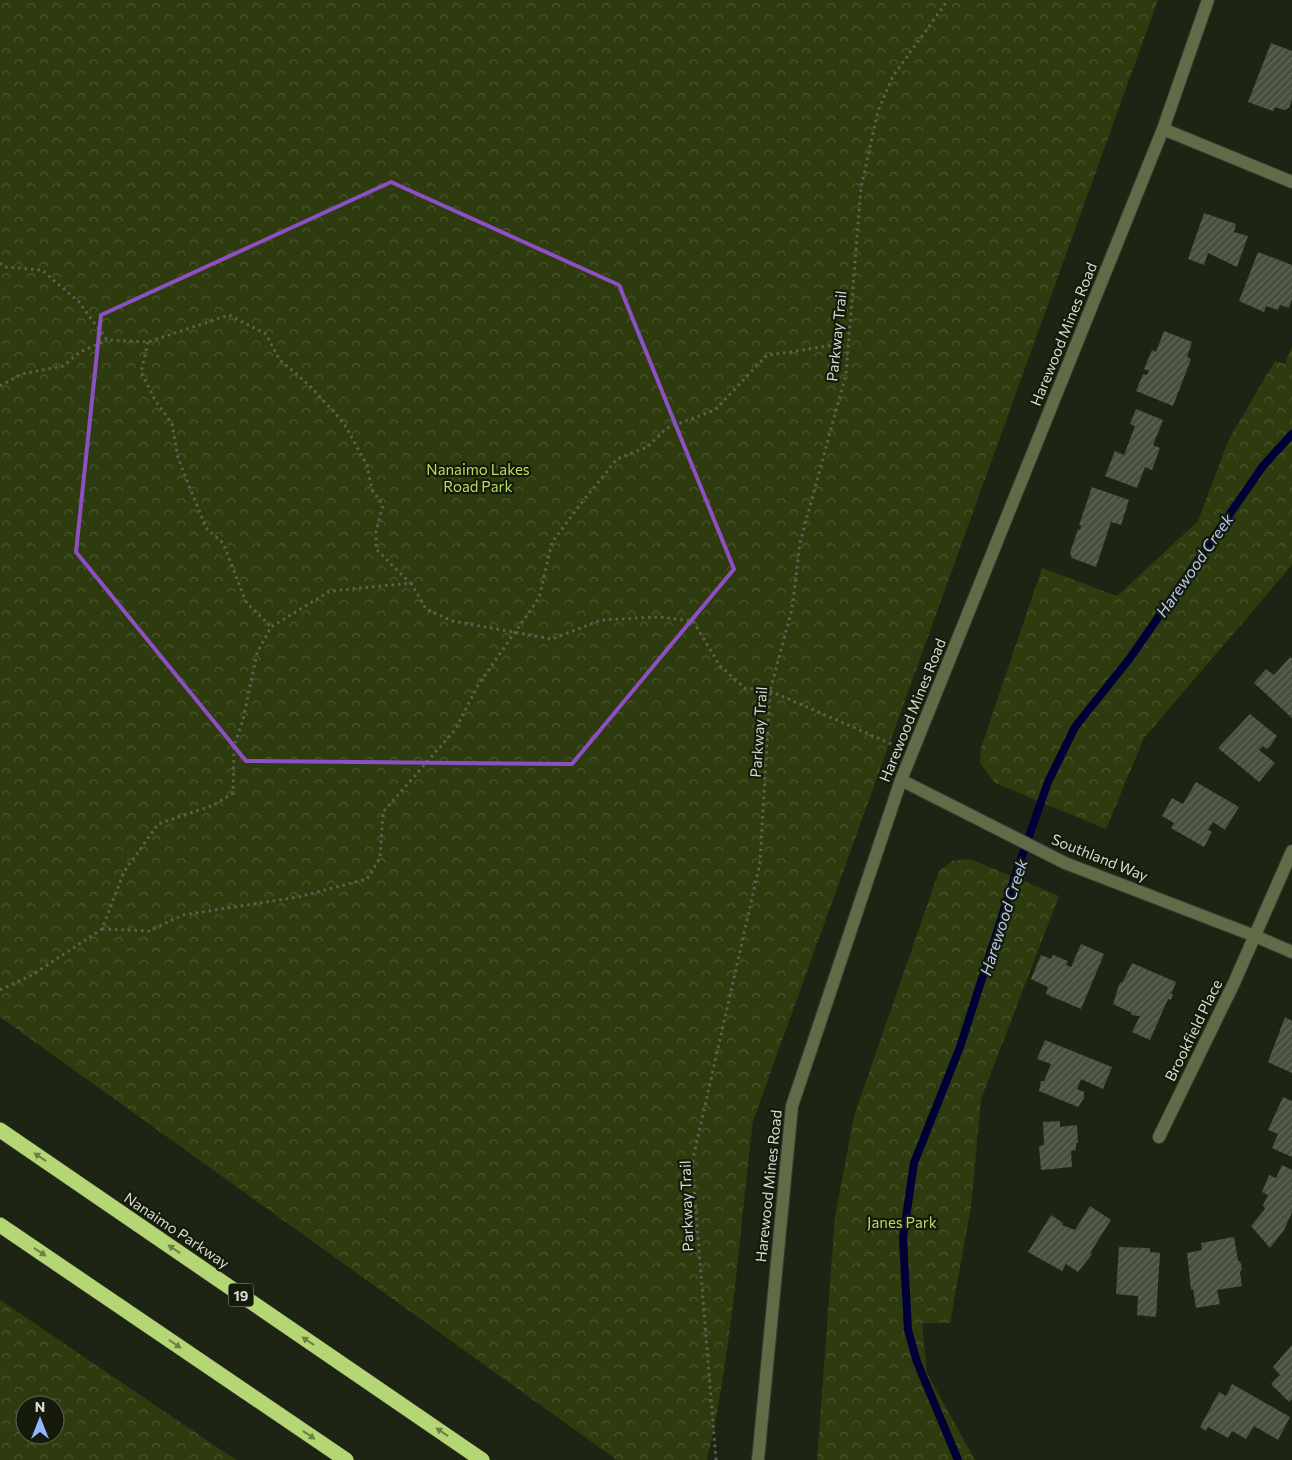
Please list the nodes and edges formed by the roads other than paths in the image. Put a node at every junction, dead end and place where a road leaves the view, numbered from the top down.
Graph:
1 (1208, 0) edge
2 (1163, 129) junction
3 (1292, 182) edge
4 (901, 780) junction
5 (1292, 851) edge
6 (1255, 936) junction
7 (1292, 952) edge
8 (0, 1130) edge
9 (1159, 1137) dead end
10 (0, 1225) edge
11 (346, 1460) edge
12 (482, 1460) edge
13 (758, 1460) edge

1 - 2 street, Harewood Mines Road
2 - 3 street
2 - 4 street, Harewood Mines Road
4 - 6 street, Southland Way
4 - 13 street, Harewood Mines Road
5 - 6 street, Brookfield Place
6 - 7 street, Southland Way
6 - 9 street, Brookfield Place
12 -> 8 highway, Nanaimo Parkway / 19
10 -> 11 highway

